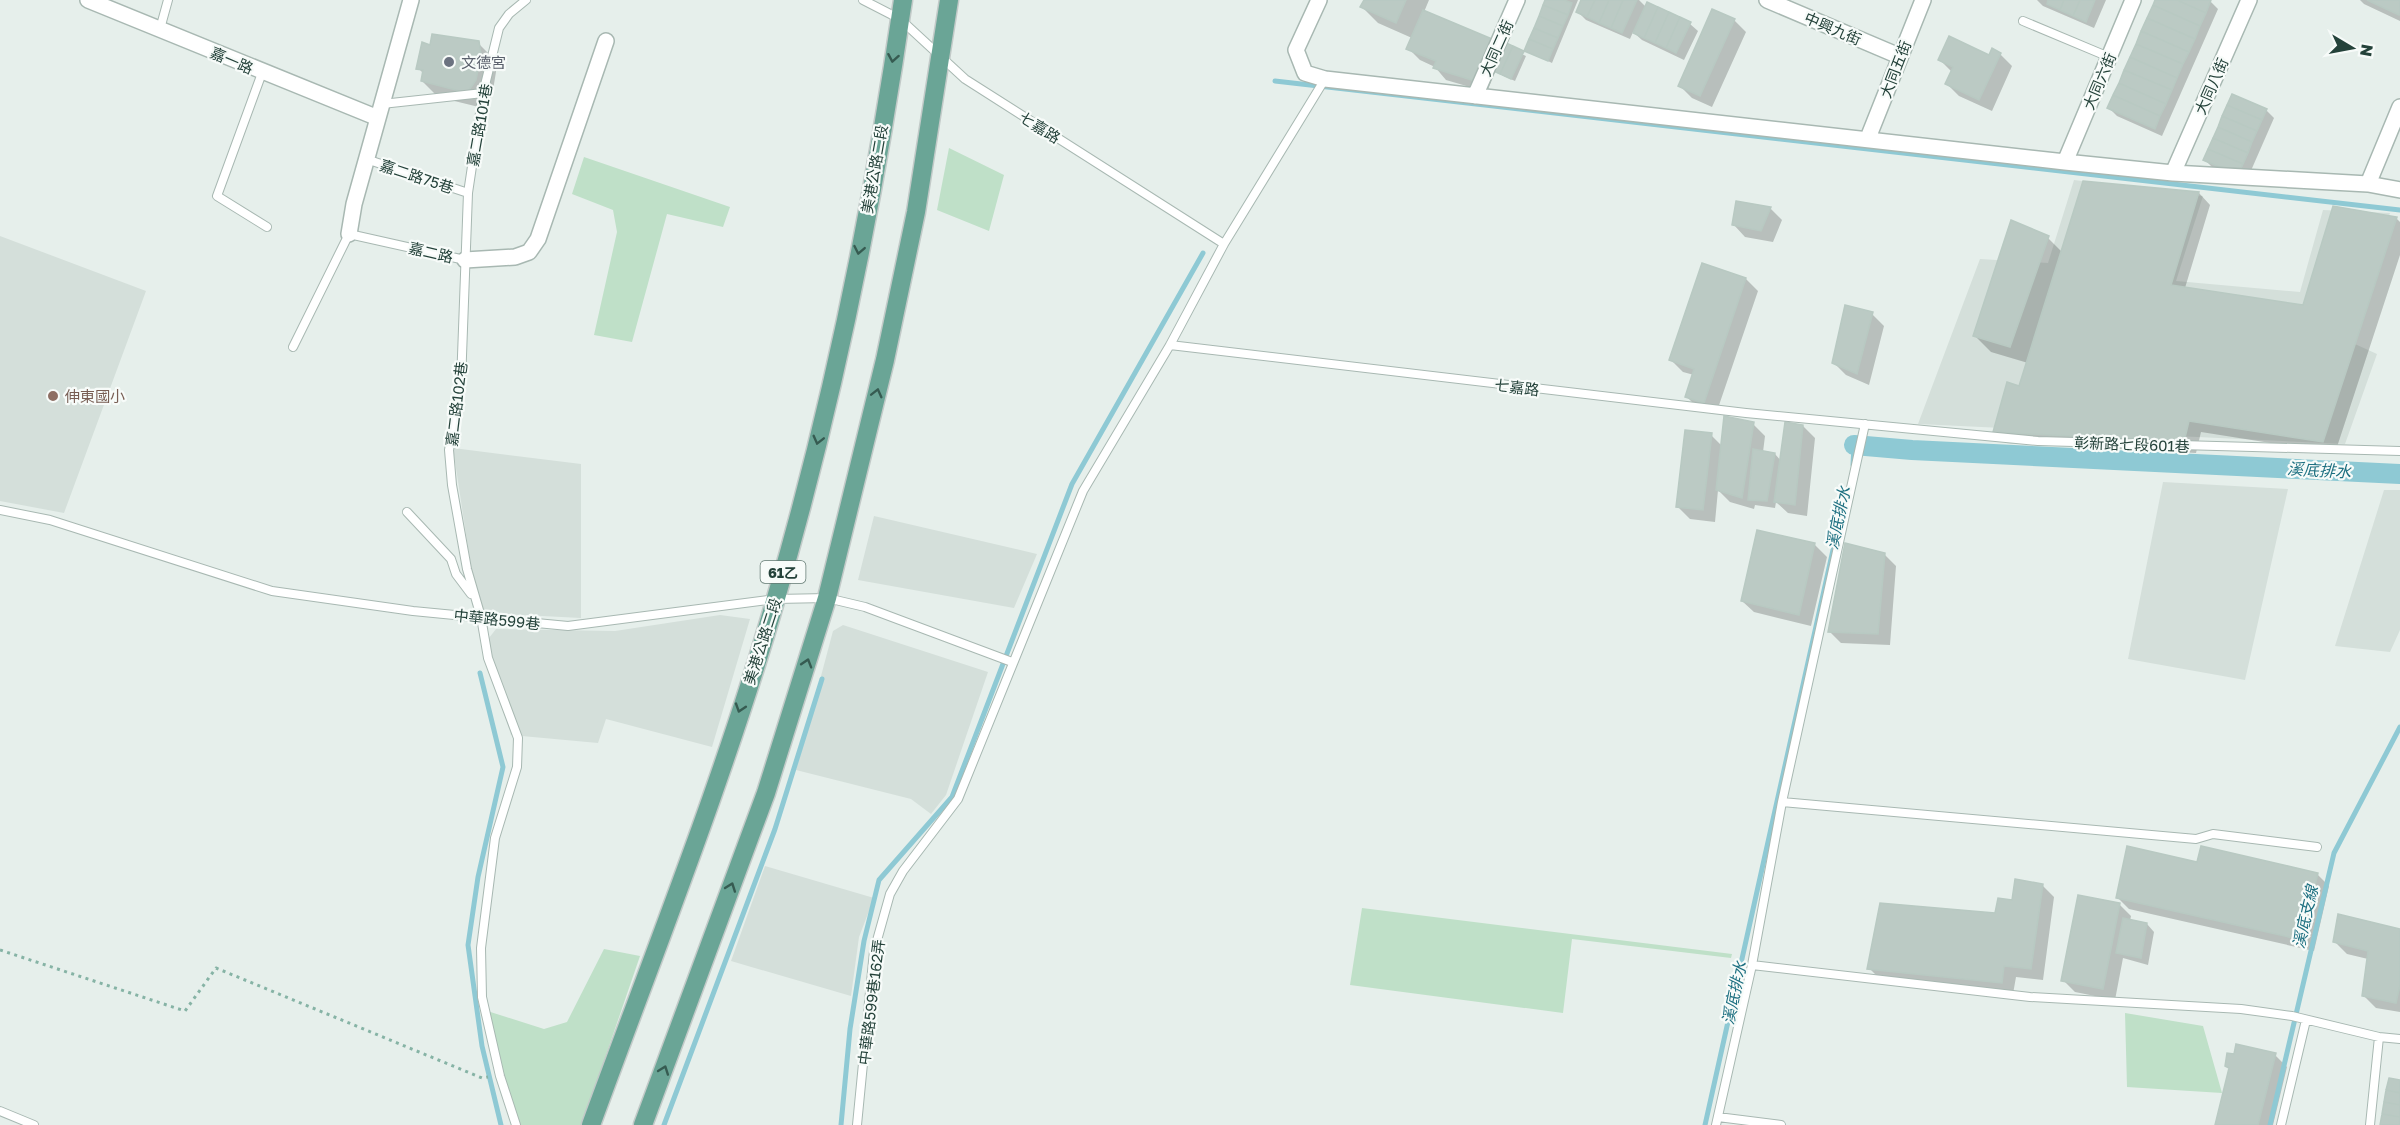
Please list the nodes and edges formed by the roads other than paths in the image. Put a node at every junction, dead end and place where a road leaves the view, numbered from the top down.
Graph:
1 (88, 0) edge
2 (168, 0) edge
3 (411, 0) edge
4 (524, 0) edge
5 (863, 0) edge
6 (903, 0) edge
7 (949, 0) edge
8 (1319, 0) edge
9 (1517, 0) edge
10 (1767, 0) edge
11 (1923, 0) edge
12 (2133, 0) edge
13 (2249, 0) edge
14 (900, 19) junction
15 (2023, 21) dead end
16 (160, 29) junction
17 (606, 41) dead end
18 (1899, 56) junction
19 (941, 57) junction
20 (2109, 57) junction
21 (262, 73) junction
22 (1325, 79) junction
23 (483, 93) junction
24 (1475, 96) junction
25 (2400, 107) edge
26 (380, 111) junction
27 (1868, 138) junction
28 (366, 159) junction
29 (2065, 162) junction
30 (2173, 173) junction
31 (2368, 184) junction
32 (2400, 190) edge
33 (468, 193) junction
34 (267, 227) dead end
35 (349, 234) junction
36 (1224, 244) junction
37 (465, 260) junction
38 (1170, 345) junction
39 (293, 347) dead end
40 (1865, 424) junction
41 (2400, 451) edge
42 (0, 510) edge
43 (407, 512) dead end
44 (474, 598) junction
45 (828, 598) junction
46 (776, 599) junction
47 (481, 617) junction
48 (1012, 662) junction
49 (1782, 802) junction
50 (2317, 847) dead end
51 (1752, 965) junction
52 (2306, 1020) junction
53 (2379, 1037) junction
54 (2400, 1039) edge
55 (0, 1111) edge
56 (1717, 1121) edge
57 (34, 1125) edge
58 (516, 1125) edge
59 (591, 1125) edge
60 (644, 1125) edge
61 (857, 1125) edge
62 (1781, 1125) edge
63 (2281, 1125) edge
64 (2370, 1125) edge

1 - 16 street, 嘉一路
2 - 16 lane
3 - 26 street
4 - 23 lane, 嘉二路101巷
5 - 14 lane, 七嘉路
6 - 14 main road, 美港公路二段 / 61乙
7 - 19 main road
8 - 22 street
9 - 24 street, 大同二街
10 - 18 street, 中興九街
11 - 18 street, 大同五街
12 - 20 street, 大同六街
13 - 30 street, 大同八街
14 - 19 lane, 七嘉路
14 -> 46 main road, 美港公路二段 / 61乙
15 - 20 lane
16 - 21 street, 嘉一路
17 - 37 street, 嘉二路
18 - 27 street, 大同五街
19 - 36 lane, 七嘉路
45 -> 19 main road
20 - 29 street, 大同六街
21 - 26 street, 嘉一路
21 - 34 lane
22 - 24 street
22 - 36 lane, 中華路599巷162弄
23 - 26 lane
23 - 33 lane, 嘉二路101巷
24 - 27 street
25 - 31 street
26 - 28 street
27 - 29 street
28 - 33 lane, 嘉二路75巷
28 - 35 street
29 - 30 street
30 - 31 street
31 - 32 street
33 - 37 lane, 嘉二路101巷
35 - 37 lane, 嘉二路
35 - 39 lane
36 - 38 lane, 中華路599巷162弄
37 - 44 lane, 嘉二路102巷
38 - 40 lane, 七嘉路
38 - 48 lane, 中華路599巷162弄
40 - 41 lane, 彰新路七段601巷
40 - 49 lane
42 - 47 lane, 中華路599巷
43 - 44 lane
44 - 47 lane, 嘉二路102巷
45 - 46 lane, 中華路599巷
45 - 48 lane, 中華路599巷
60 -> 45 main road
46 - 47 lane, 中華路599巷
46 -> 59 main road, 美港公路二段 / 61乙
47 - 58 lane, 嘉二路102巷
48 - 61 lane, 中華路599巷162弄
49 - 50 lane
49 - 51 lane
51 - 52 lane
51 - 56 lane
52 - 53 lane
52 - 63 lane
53 - 54 lane
53 - 64 lane
55 - 57 lane
56 - 62 lane

